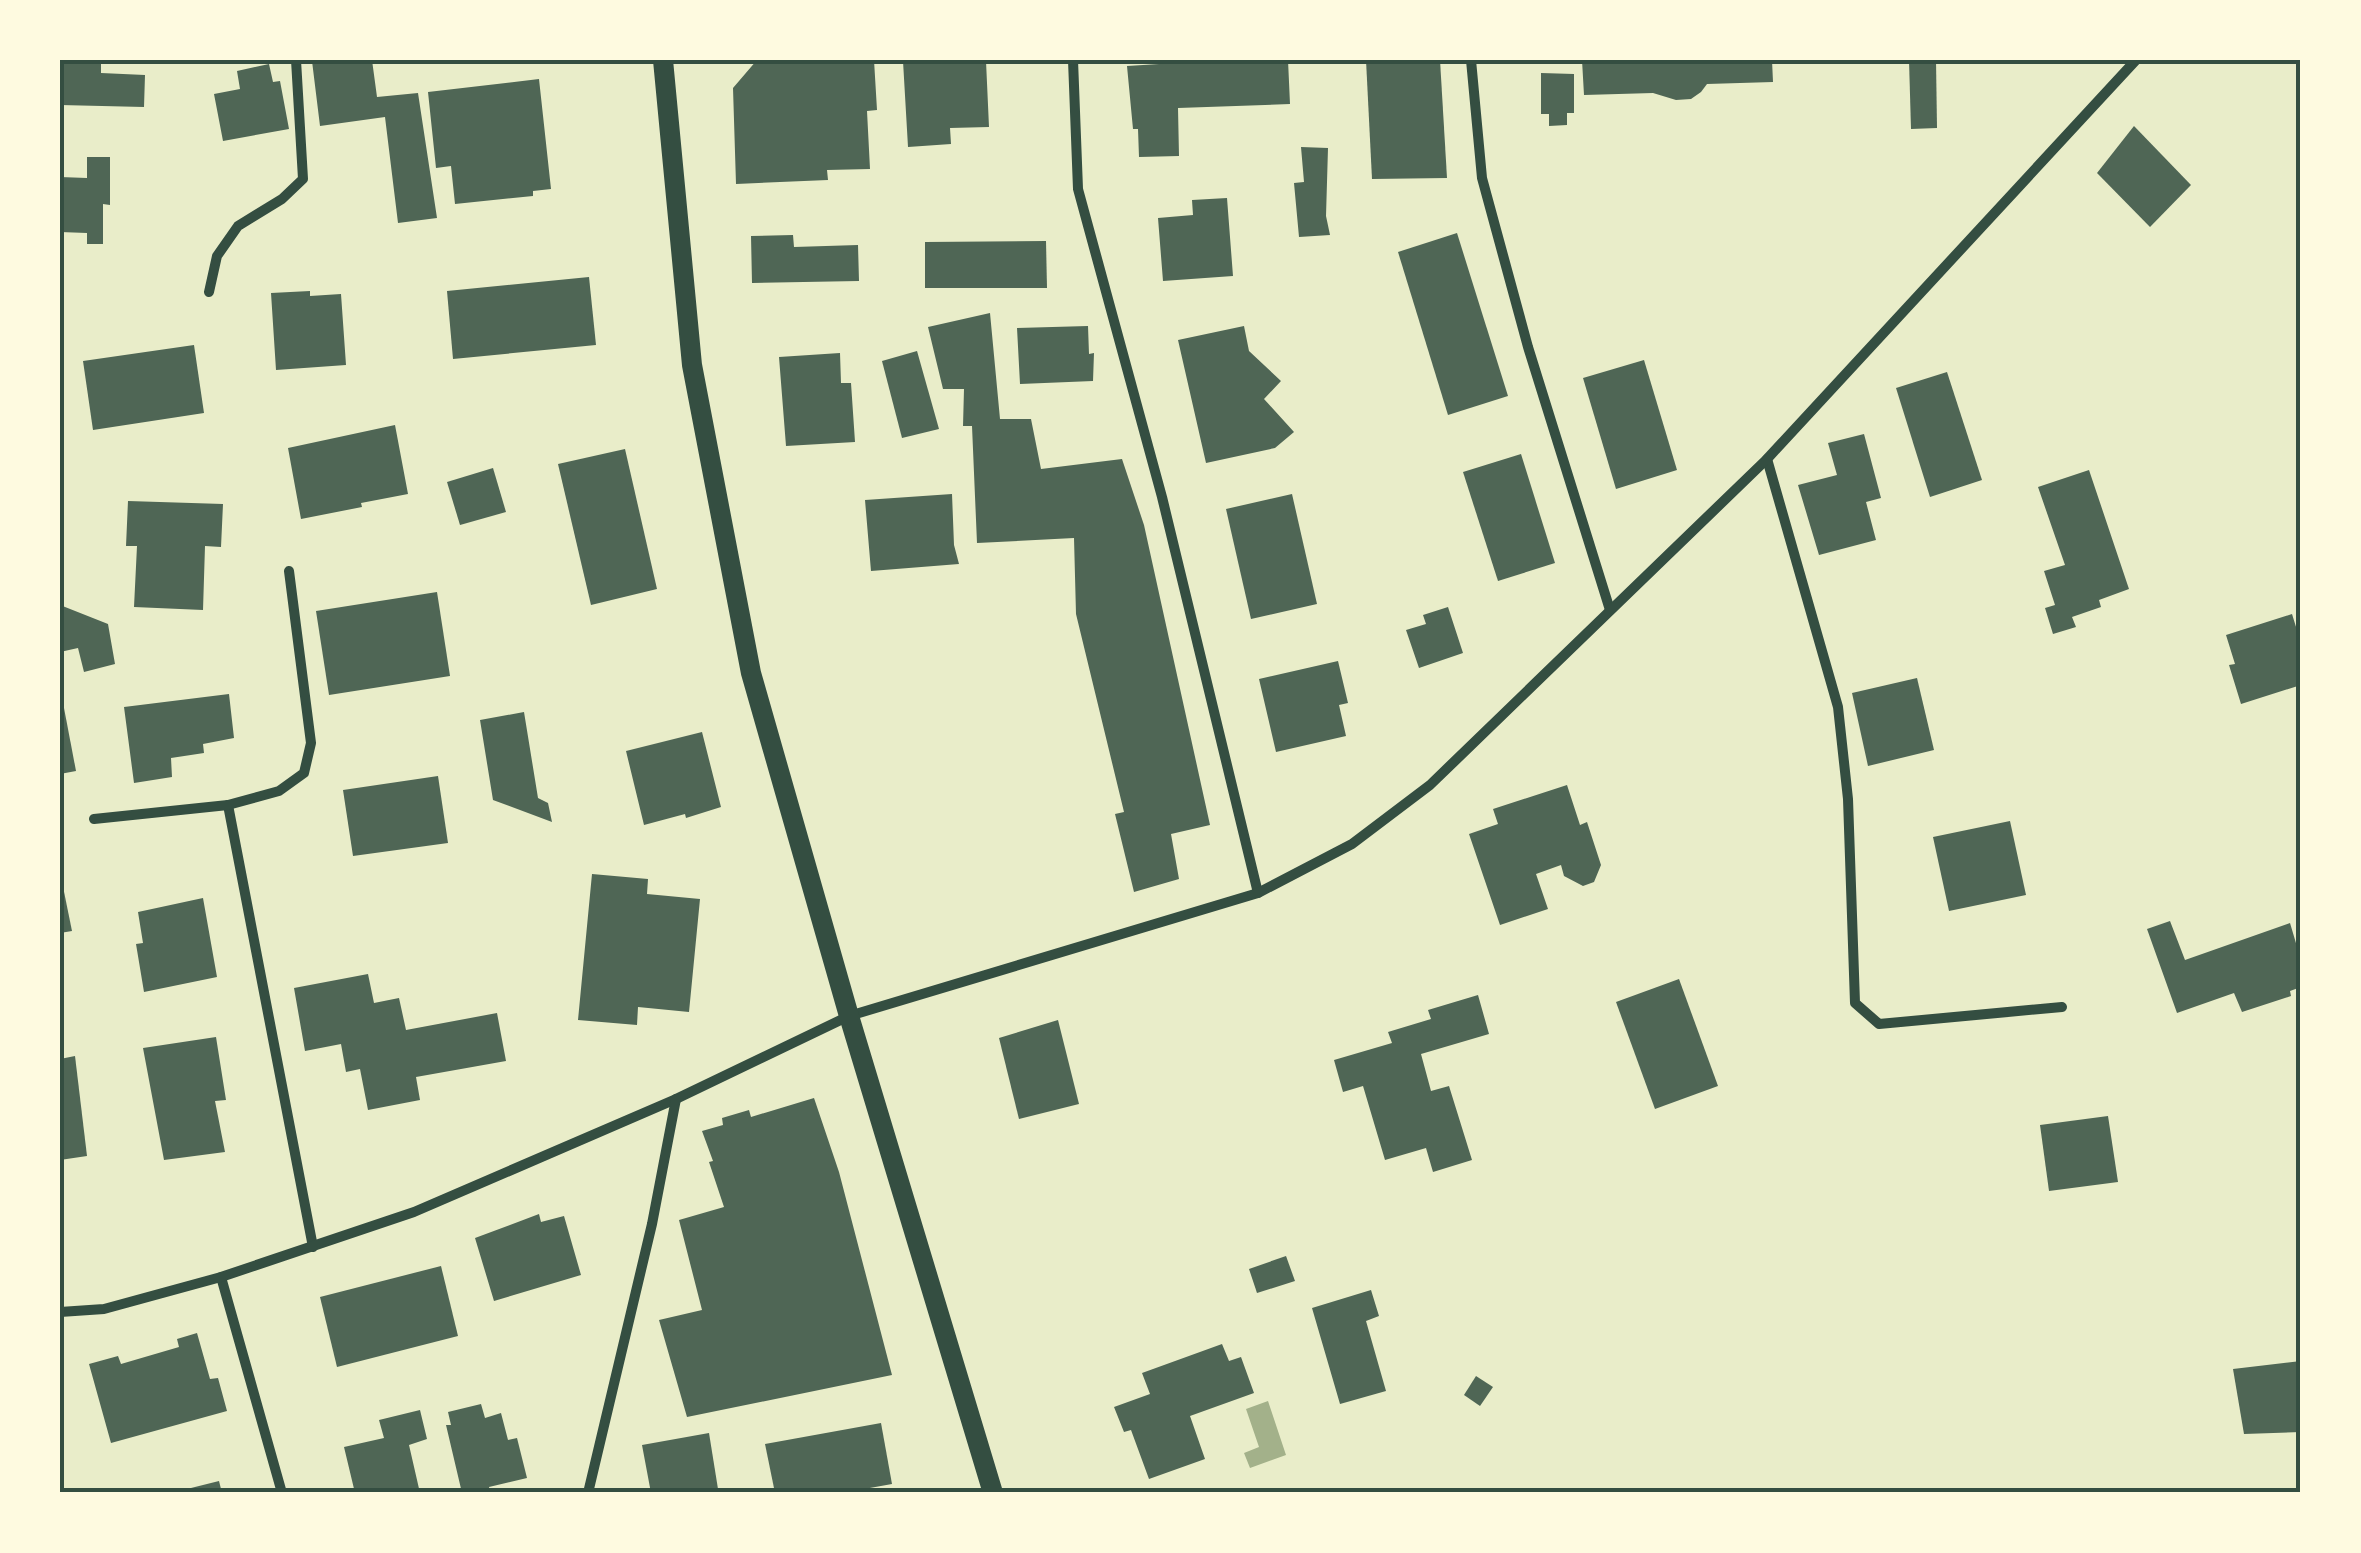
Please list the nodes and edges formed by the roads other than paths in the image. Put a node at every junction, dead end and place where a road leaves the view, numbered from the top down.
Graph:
1 (296, 60) edge
2 (663, 60) edge
3 (1073, 60) edge
4 (1470, 60) edge
5 (2136, 60) edge
6 (209, 292) dead end
7 (1767, 459) junction
8 (289, 572) dead end
9 (1610, 610) junction
10 (228, 805) junction
11 (94, 820) dead end
12 (1258, 893) junction
13 (2062, 1007) dead end
14 (849, 1016) junction
15 (676, 1099) junction
16 (313, 1247) junction
17 (222, 1277) junction
18 (60, 1312) edge
19 (282, 1493) edge
20 (588, 1493) edge
21 (993, 1493) edge

1 - 6 street
2 - 14 main road
3 - 12 street
4 - 9 street
5 - 7 street
7 - 9 street
7 - 13 street
8 - 10 street
9 - 12 street
10 - 11 street
10 - 16 street
12 - 14 street
14 - 15 street
14 - 21 main road
15 - 16 street
15 - 20 street
16 - 17 street
17 - 18 street
17 - 19 street

